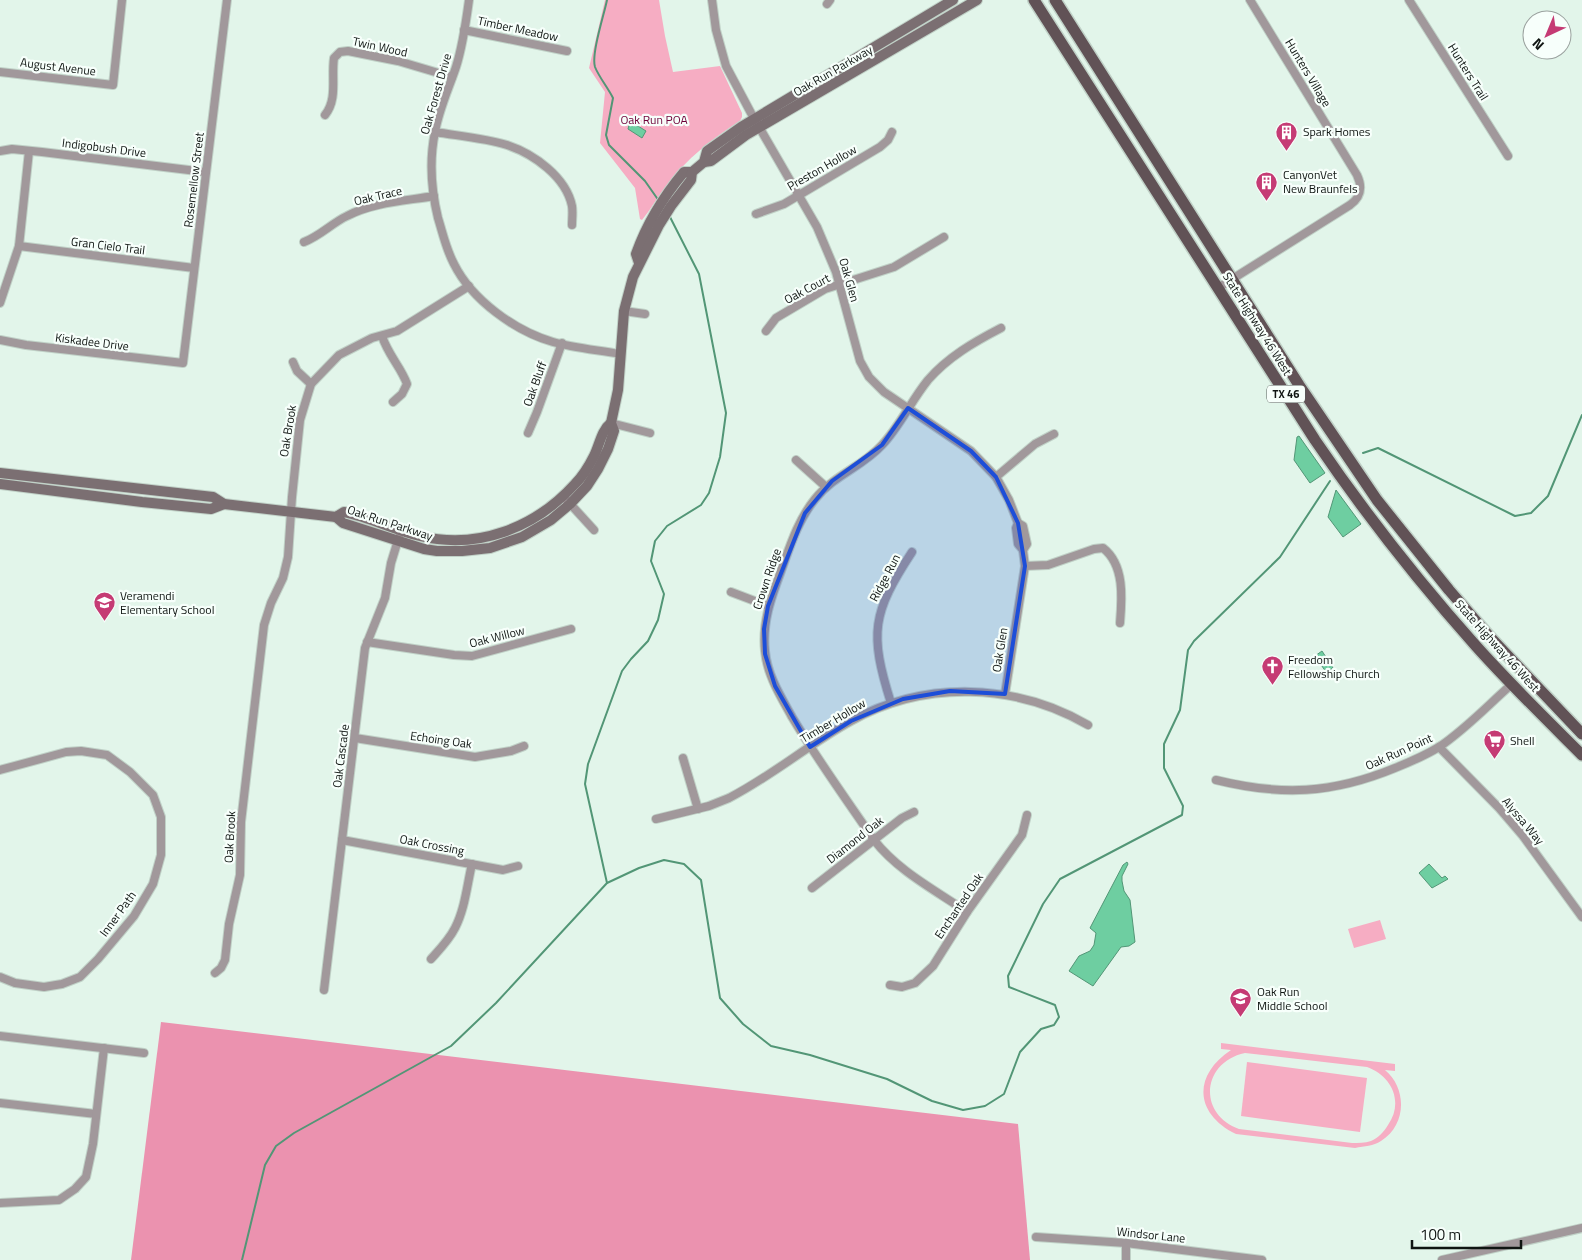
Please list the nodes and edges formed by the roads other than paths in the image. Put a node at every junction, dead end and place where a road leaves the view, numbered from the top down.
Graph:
1 (122, 0) edge
2 (227, 0) edge
3 (469, 0) edge
4 (712, 0) edge
5 (954, 0) edge
6 (977, 0) edge
7 (1034, 0) edge
8 (1054, 0) edge
9 (1250, 0) edge
10 (1409, 0) edge
11 (464, 30) junction
12 (567, 51) dead end
13 (0, 72) edge
14 (452, 77) junction
15 (325, 116) dead end
16 (757, 124) junction
17 (435, 132) junction
18 (892, 132) dead end
19 (0, 151) edge
20 (29, 151) junction
21 (1508, 156) dead end
22 (206, 172) junction
23 (692, 172) junction
24 (799, 195) junction
25 (434, 196) junction
26 (756, 214) dead end
27 (572, 225) dead end
28 (944, 237) dead end
29 (646, 240) junction
30 (304, 242) dead end
31 (19, 246) junction
32 (194, 268) junction
33 (1232, 279) junction
34 (839, 284) junction
35 (469, 286) junction
36 (1218, 288) junction
37 (0, 303) edge
38 (624, 311) junction
39 (645, 314) dead end
40 (1001, 328) dead end
41 (766, 331) dead end
42 (382, 336) junction
43 (0, 340) edge
44 (562, 343) junction
45 (620, 354) junction
46 (293, 362) dead end
47 (182, 363) joint
48 (311, 384) junction
49 (394, 402) dead end
50 (908, 408) junction
51 (611, 423) junction
52 (528, 433) dead end
53 (650, 433) dead end
54 (1054, 434) dead end
55 (796, 460) dead end
56 (0, 474) edge
57 (996, 477) junction
58 (0, 484) edge
59 (826, 487) junction
60 (77, 488) junction
61 (563, 496) junction
62 (570, 504) junction
63 (291, 512) junction
64 (336, 517) junction
65 (594, 530) dead end
66 (402, 531) junction
67 (398, 541) junction
68 (912, 552) dead end
69 (1025, 566) junction
70 (731, 592) dead end
71 (768, 606) junction
72 (1120, 623) dead end
73 (571, 628) dead end
74 (367, 642) junction
75 (1512, 684) junction
76 (1005, 694) junction
77 (891, 703) junction
78 (1562, 714) junction
79 (1088, 724) dead end
80 (1582, 734) edge
81 (355, 738) junction
82 (524, 746) dead end
83 (810, 747) junction
84 (1439, 747) junction
85 (1582, 755) edge
86 (683, 758) dead end
87 (0, 770) edge
88 (1216, 780) dead end
89 (698, 809) junction
90 (914, 812) dead end
91 (1027, 815) dead end
92 (656, 818) dead end
93 (342, 840) junction
94 (874, 840) junction
95 (472, 864) junction
96 (518, 866) dead end
97 (812, 888) dead end
98 (968, 912) junction
99 (1582, 917) edge
100 (431, 959) dead end
101 (215, 973) dead end
102 (0, 977) edge
103 (890, 985) dead end
104 (324, 990) dead end
105 (0, 1036) edge
106 (104, 1048) junction
107 (144, 1053) dead end
108 (0, 1104) edge
109 (96, 1114) junction
110 (0, 1203) edge
111 (1582, 1228) edge
112 (1036, 1237) dead end
113 (1126, 1243) junction
114 (1126, 1260) edge
115 (1262, 1260) edge
116 (1442, 1260) edge

1 - 13 street, August Avenue
2 - 22 street, Rosemellow Street
3 - 11 street, Oak Forest Drive
4 - 16 street, Oak Glen
5 - 16 street, Oak Run Parkway
6 - 16 street, Oak Run Parkway
7 - 36 main road, State Highway 46 West / TX 46
8 - 33 main road, State Highway 46 West / TX 46
9 - 33 street, Hunters Village
10 - 21 street, Hunters Trail
11 - 12 street, Timber Meadow
11 - 14 street, Oak Forest Drive
14 - 15 street, Twin Wood
14 - 17 street, Oak Forest Drive
16 - 23 street, Oak Run Parkway
16 - 24 street, Oak Glen
17 - 25 street, Oak Forest Drive
17 - 27 street
18 - 24 street, Preston Hollow
19 - 20 street, Indigobush Drive
20 - 22 street, Indigobush Drive
20 - 31 street
22 - 32 street, Rosemellow Street
23 - 29 street, Oak Run Parkway
23 - 29 street, Oak Run Parkway
24 - 26 street, Preston Hollow
24 - 34 street, Oak Glen
25 - 30 street, Oak Trace
25 - 35 street, Oak Forest Drive
28 - 34 street, Oak Court
29 - 38 street, Oak Run Parkway
31 - 32 street, Gran Cielo Trail
31 - 37 street
32 - 47 street, Rosemellow Street
33 - 36 street, Hunters Village
33 - 78 main road, State Highway 46 West / TX 46
34 - 41 street, Oak Court
34 - 50 street, Oak Glen
35 - 42 street, Oak Brook
35 - 44 street, Oak Forest Drive
36 - 75 main road, State Highway 46 West / TX 46
38 - 39 street
38 - 45 street, Oak Run Parkway
40 - 50 street, Crown Ridge
42 - 48 street, Oak Brook
42 - 49 street
43 - 47 street, Kiskadee Drive
44 - 45 street, Oak Forest Drive
44 - 52 street, Oak Bluff
45 - 51 street, Oak Run Parkway
46 - 48 street
48 - 63 street, Oak Brook
50 - 57 street, Oak Glen
50 - 59 street, Crown Ridge
51 - 53 street
51 - 61 street, Oak Run Parkway
51 - 62 street, Oak Run Parkway
54 - 57 street
55 - 59 street
56 - 60 street, Oak Run Parkway
57 - 69 street, Oak Glen
58 - 60 street, Oak Run Parkway
59 - 71 street, Crown Ridge
60 - 63 street, Oak Run Parkway
61 - 62 street
61 - 66 street, Oak Run Parkway
62 - 65 street
62 - 67 street, Oak Run Parkway
63 - 64 street, Oak Run Parkway
63 - 101 street, Oak Brook
64 - 66 street, Oak Run Parkway
64 - 67 street, Oak Run Parkway
66 - 67 street, Oak Cascade
67 - 74 street, Oak Cascade
68 - 77 street, Ridge Run
69 - 72 street
69 - 76 street, Oak Glen
70 - 71 street
71 - 83 street, Crown Ridge
73 - 74 street, Oak Willow
74 - 81 street, Oak Cascade
75 - 78 main road
75 - 84 street, Oak Run Point
75 - 85 main road, State Highway 46 West / TX 46
76 - 77 street, Timber Hollow
76 - 79 street, Timber Hollow
77 - 83 street, Timber Hollow
78 - 80 main road, State Highway 46 West / TX 46
81 - 82 street, Echoing Oak
81 - 93 street, Oak Cascade
83 - 89 street, Timber Hollow
83 - 94 street, Crown Ridge
84 - 88 street, Oak Run Point
84 - 99 street, Alyssa Way
86 - 89 street
87 - 102 street, Inner Path
89 - 92 street, Timber Hollow
90 - 94 street, Diamond Oak
91 - 98 street, Enchanted Oak
93 - 95 street, Oak Crossing
93 - 104 street, Oak Cascade
94 - 97 street, Diamond Oak
94 - 98 street, Crown Ridge
95 - 96 street, Oak Crossing
95 - 100 street
98 - 103 street, Enchanted Oak
105 - 106 street
106 - 107 street
106 - 109 street
108 - 109 street
109 - 110 street
111 - 116 street
112 - 113 street, Windsor Lane
113 - 114 street
113 - 115 street, Windsor Lane

